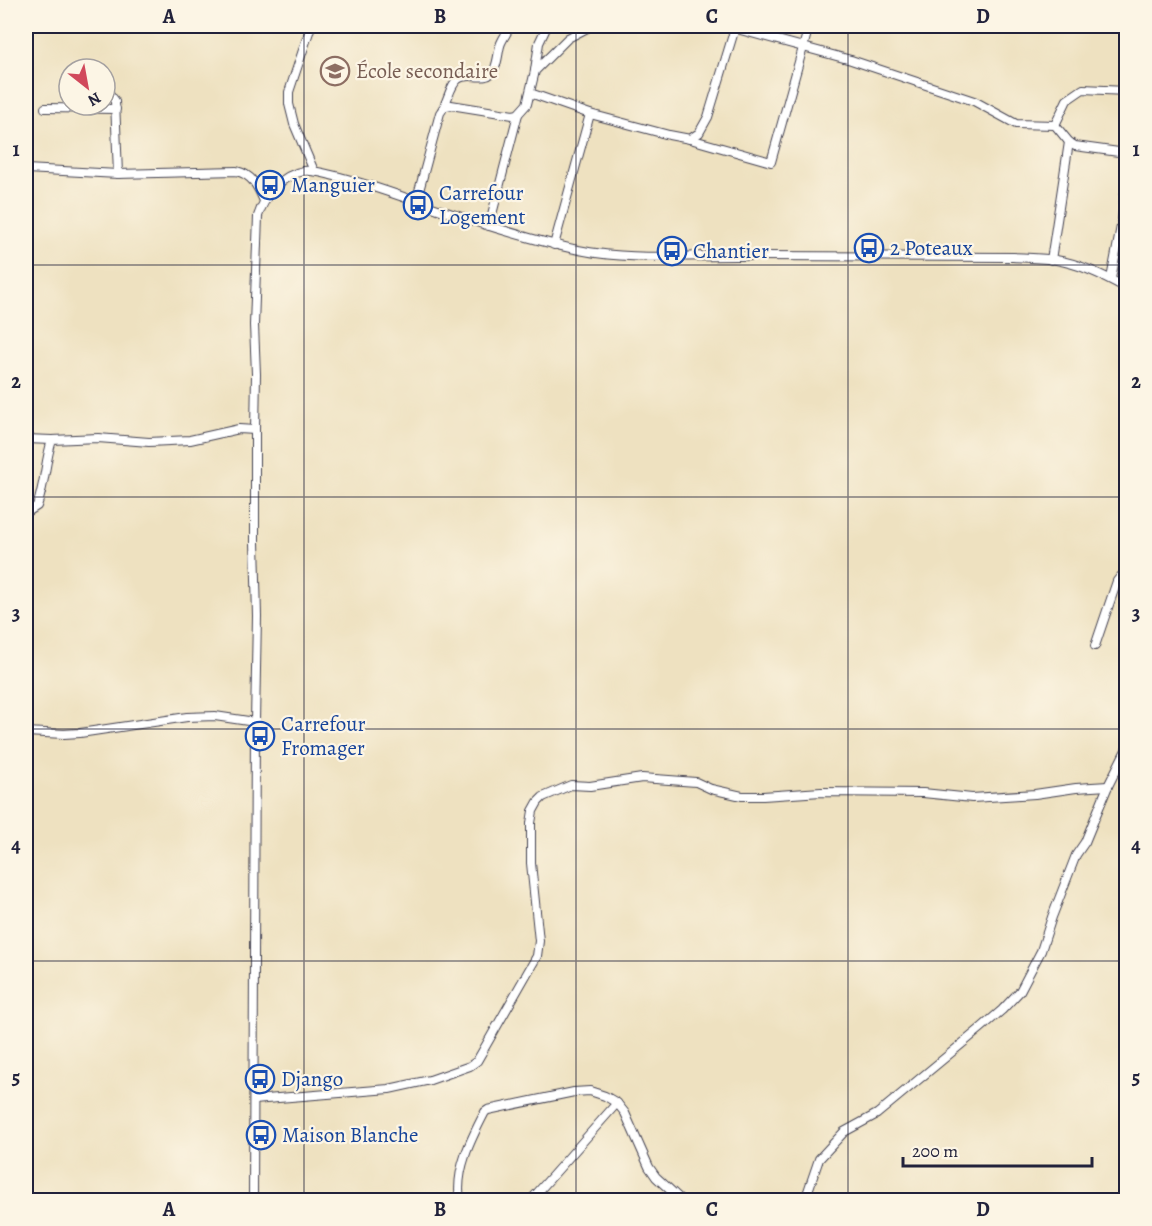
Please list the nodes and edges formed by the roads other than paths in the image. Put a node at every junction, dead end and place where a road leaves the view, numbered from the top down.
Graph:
1 (310, 26) edge
2 (510, 26) edge
3 (547, 26) edge
4 (591, 26) edge
5 (809, 26) edge
6 (972, 26) edge
7 (731, 27) edge
8 (982, 28) dead end
9 (802, 46) junction
10 (535, 71) junction
11 (1126, 91) edge
12 (530, 93) junction
13 (446, 106) junction
14 (45, 108) dead end
15 (57, 108) edge
16 (518, 114) junction
17 (590, 114) junction
18 (116, 117) edge
19 (1055, 125) junction
20 (690, 139) junction
21 (1069, 142) junction
22 (1126, 153) edge
23 (26, 170) edge
24 (314, 171) junction
25 (118, 174) junction
26 (1126, 182) edge
27 (264, 201) junction
28 (417, 202) junction
29 (489, 226) junction
30 (554, 245) junction
31 (1051, 260) junction
32 (1111, 279) junction
33 (1126, 288) edge
34 (255, 430) junction
35 (26, 439) edge
36 (52, 440) junction
37 (26, 513) edge
38 (1126, 573) edge
39 (1095, 646) dead end
40 (255, 722) junction
41 (26, 732) edge
42 (1126, 750) edge
43 (1108, 786) junction
44 (255, 1100) junction
45 (617, 1103) junction
46 (253, 1200) edge
47 (460, 1200) edge
48 (531, 1200) edge
49 (681, 1200) edge
50 (804, 1200) edge

1 - 24 street
2 - 13 street
3 - 10 street
4 - 10 street
5 - 9 street
6 - 8 street
7 - 9 street
7 - 20 street
9 - 19 street
9 - 20 street
10 - 12 street
11 - 19 street
12 - 16 street
12 - 17 street
13 - 16 street
13 - 28 street
14 - 15 street
16 - 29 street
17 - 20 street
17 - 30 street
18 - 25 street
19 - 21 street
21 - 22 street
21 - 31 street
23 - 25 street
24 - 27 street
24 - 28 street
25 - 27 street
26 - 32 street
27 - 34 street
28 - 29 street
29 - 30 street
30 - 31 street
31 - 32 street
32 - 33 street
34 - 36 street
34 - 40 street
35 - 36 street
36 - 37 street
38 - 39 street
40 - 41 street
40 - 44 street
42 - 43 street
43 - 44 street
43 - 50 street
44 - 46 street
45 - 47 street
45 - 48 street
45 - 49 street

